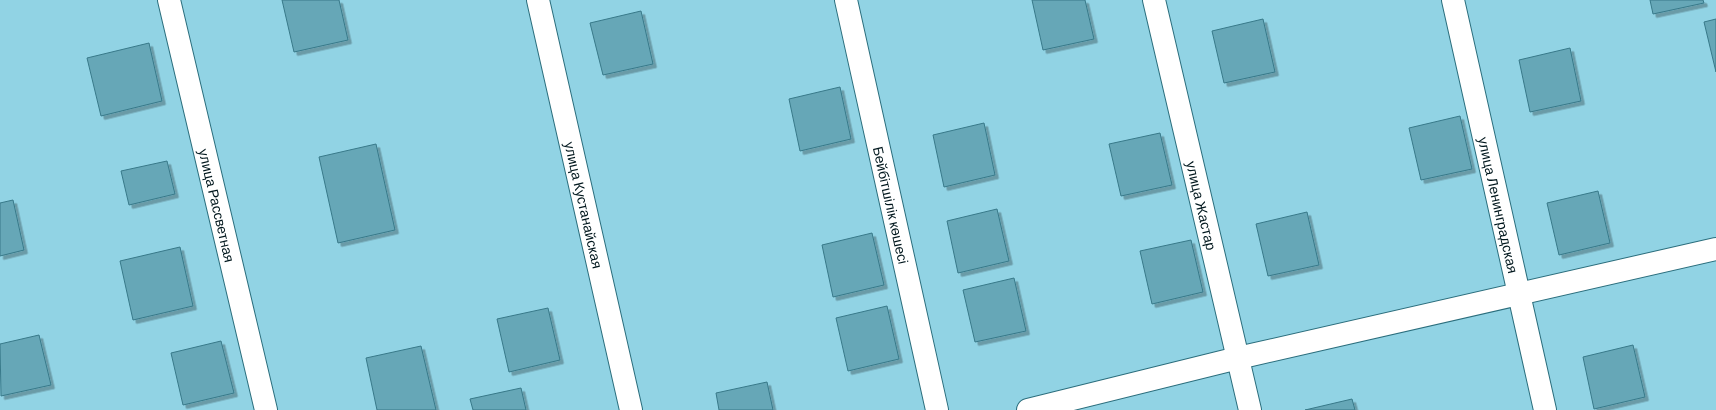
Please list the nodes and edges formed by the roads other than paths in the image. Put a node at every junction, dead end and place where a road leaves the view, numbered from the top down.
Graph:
1 (169, 0) edge
2 (538, 0) edge
3 (846, 0) edge
4 (1154, 0) edge
5 (1453, 0) edge
6 (1716, 249) edge
7 (1520, 293) junction
8 (1238, 358) junction
9 (266, 410) edge
10 (631, 410) edge
11 (937, 410) edge
12 (1028, 410) edge
13 (1250, 410) edge
14 (1546, 410) edge

1 - 9 street, улица Рассветная
2 - 10 street, улица Кустанайская
3 - 11 street, Бейбітшілік көшесі
4 - 8 street, улица Жастар
5 - 7 street, улица Ленинградская
6 - 7 street
7 - 8 street
7 - 14 street, улица Ленинградская
8 - 12 street
8 - 13 street, улица Жастар

